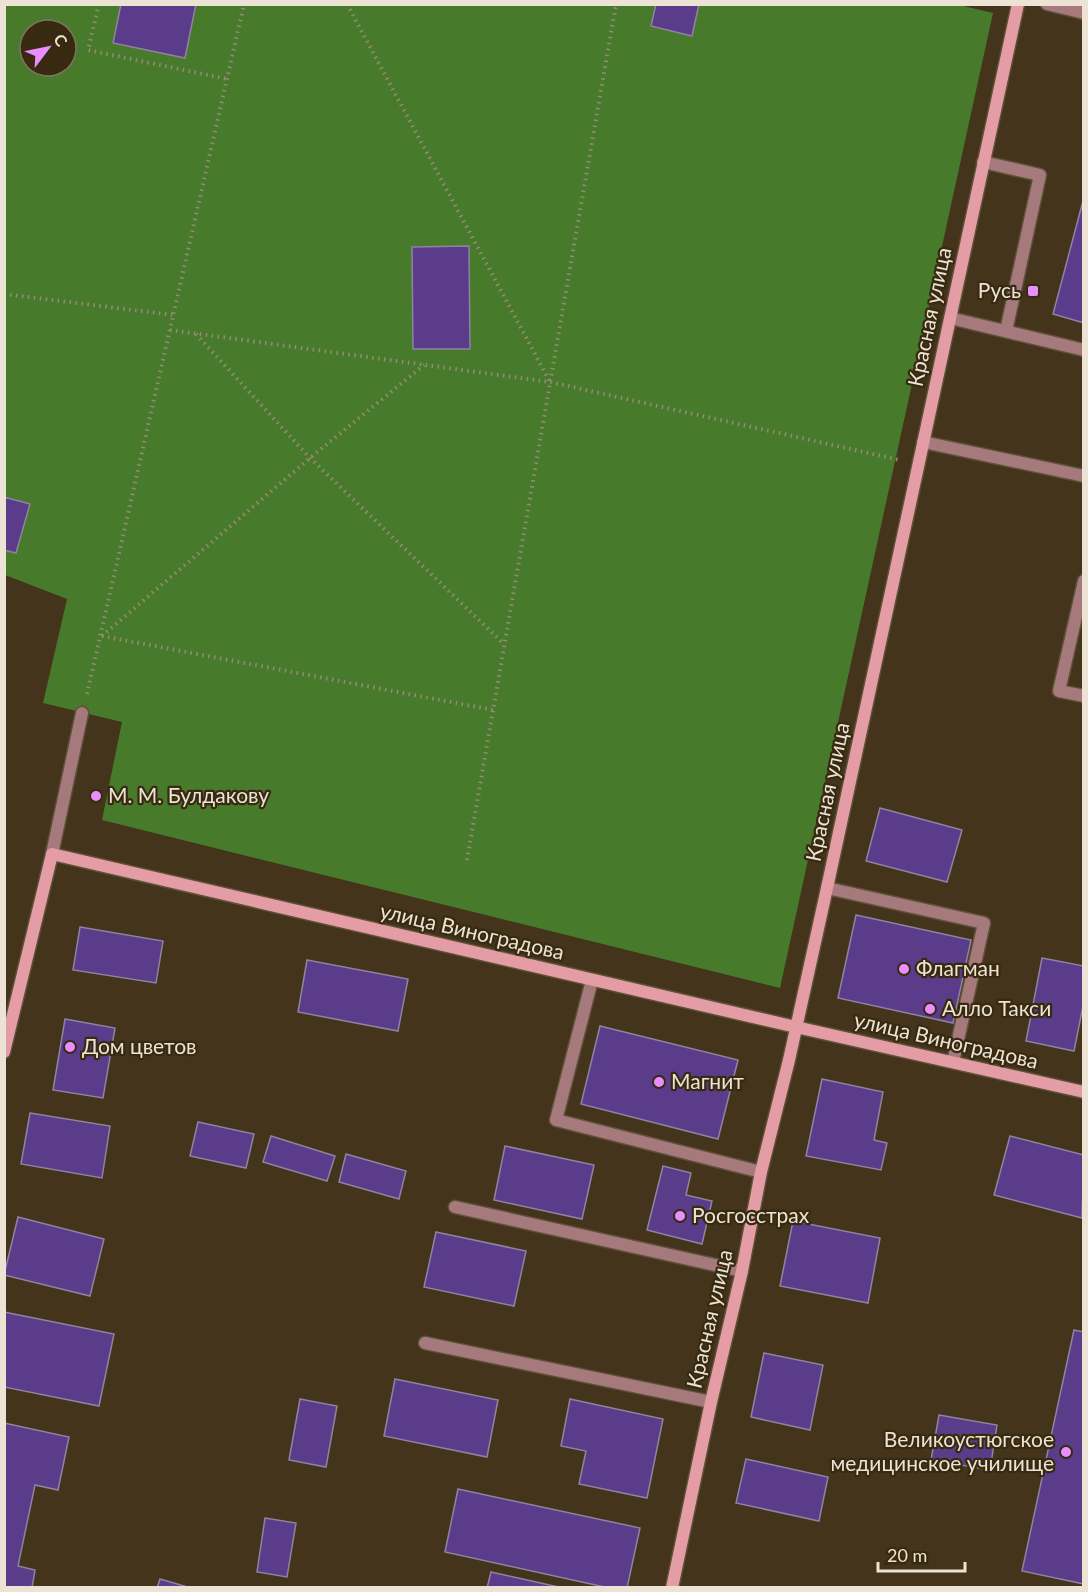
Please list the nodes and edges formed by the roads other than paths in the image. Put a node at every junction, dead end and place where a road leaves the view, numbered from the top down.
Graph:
1 (1018, 4) edge
2 (1047, 4) edge
3 (1083, 13) edge
4 (984, 162) junction
5 (950, 318) junction
6 (1006, 331) junction
7 (1083, 350) edge
8 (923, 442) junction
9 (1083, 476) edge
10 (1083, 581) edge
11 (1083, 696) edge
12 (82, 713) road end
13 (51, 854) junction
14 (827, 888) junction
15 (592, 980) junction
16 (795, 1028) junction
17 (4, 1052) edge
18 (953, 1062) junction
19 (1083, 1092) edge
20 (761, 1172) junction
21 (455, 1207) dead end
22 (742, 1271) junction
23 (425, 1343) dead end
24 (711, 1402) junction
25 (672, 1587) edge

1 - 4 main road, Красная улица
2 - 3 street
4 - 5 main road, Красная улица
4 - 6 street
5 - 6 street
5 - 8 main road, Красная улица
6 - 7 street
8 - 9 street
8 - 14 main road, Красная улица
10 - 11 street
12 - 13 street
13 - 15 main road, улица Виноградова
13 - 17 main road
14 - 16 main road, Красная улица
14 - 18 street
15 - 16 main road, улица Виноградова
15 - 20 street
16 - 18 main road, улица Виноградова
16 - 20 main road, Красная улица
18 - 19 main road, улица Виноградова
20 - 22 main road, Красная улица
21 - 22 street
22 - 24 main road, Красная улица
23 - 24 street
24 - 25 main road, Красная улица

